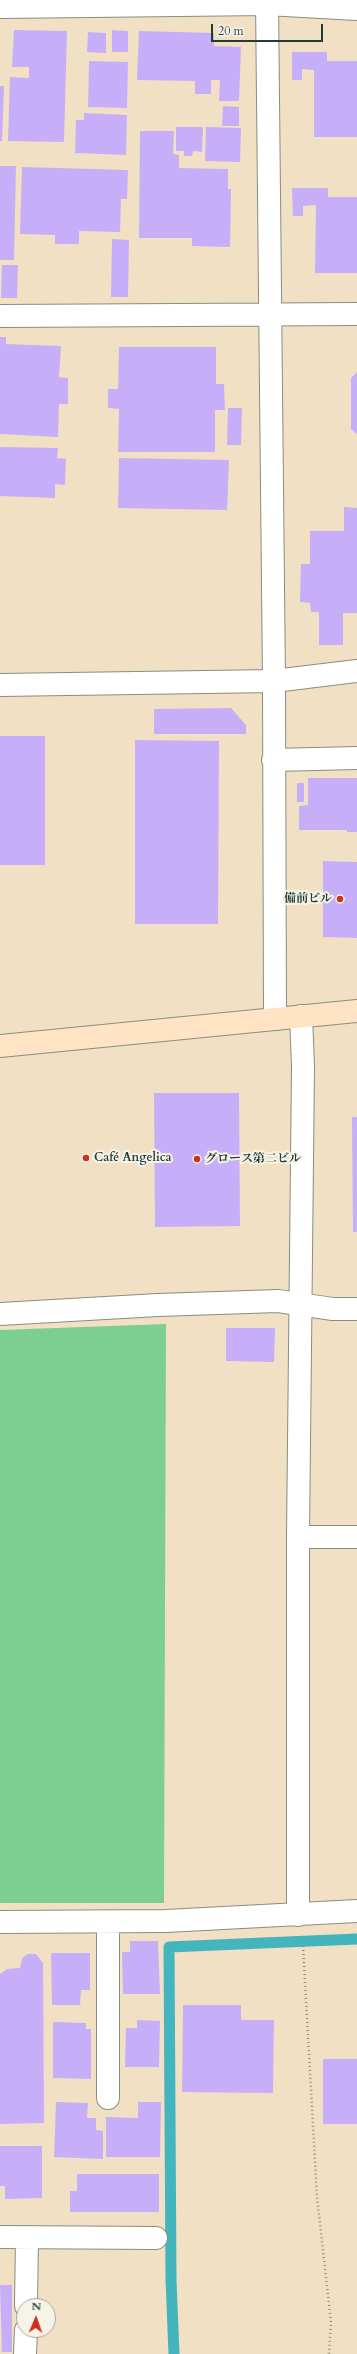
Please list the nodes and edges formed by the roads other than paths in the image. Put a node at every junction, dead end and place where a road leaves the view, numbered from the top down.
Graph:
1 (266, 2) edge
2 (0, 7) edge
3 (357, 9) edge
4 (357, 314) edge
5 (268, 315) junction
6 (0, 316) edge
7 (357, 671) edge
8 (274, 681) junction
9 (0, 684) edge
10 (357, 758) edge
11 (273, 760) junction
12 (357, 1011) edge
13 (301, 1016) junction
14 (275, 1019) junction
15 (0, 1046) edge
16 (301, 1304) junction
17 (357, 1309) edge
18 (0, 1314) edge
19 (298, 1537) junction
20 (357, 1537) edge
21 (357, 1911) edge
22 (298, 1915) junction
23 (0, 1922) edge
24 (108, 1922) junction
25 (108, 2098) dead end
26 (0, 2237) edge
27 (27, 2237) junction
28 (156, 2238) dead end
29 (26, 2298) edge
30 (26, 2338) edge
31 (25, 2354) edge

1 - 2 street
1 - 3 street
1 - 5 street
4 - 5 street
5 - 6 street
5 - 8 street
7 - 8 street
8 - 9 street
8 - 11 street
10 - 11 street
11 - 14 street
12 - 13 street
13 - 14 street
13 - 16 street
14 - 15 street
16 - 17 street
16 - 18 street
16 - 19 street
19 - 20 street
19 - 22 street
21 - 22 street
22 - 24 street
23 - 24 street
24 - 25 street
26 - 27 street
27 - 28 street
27 - 29 street
30 - 31 street

